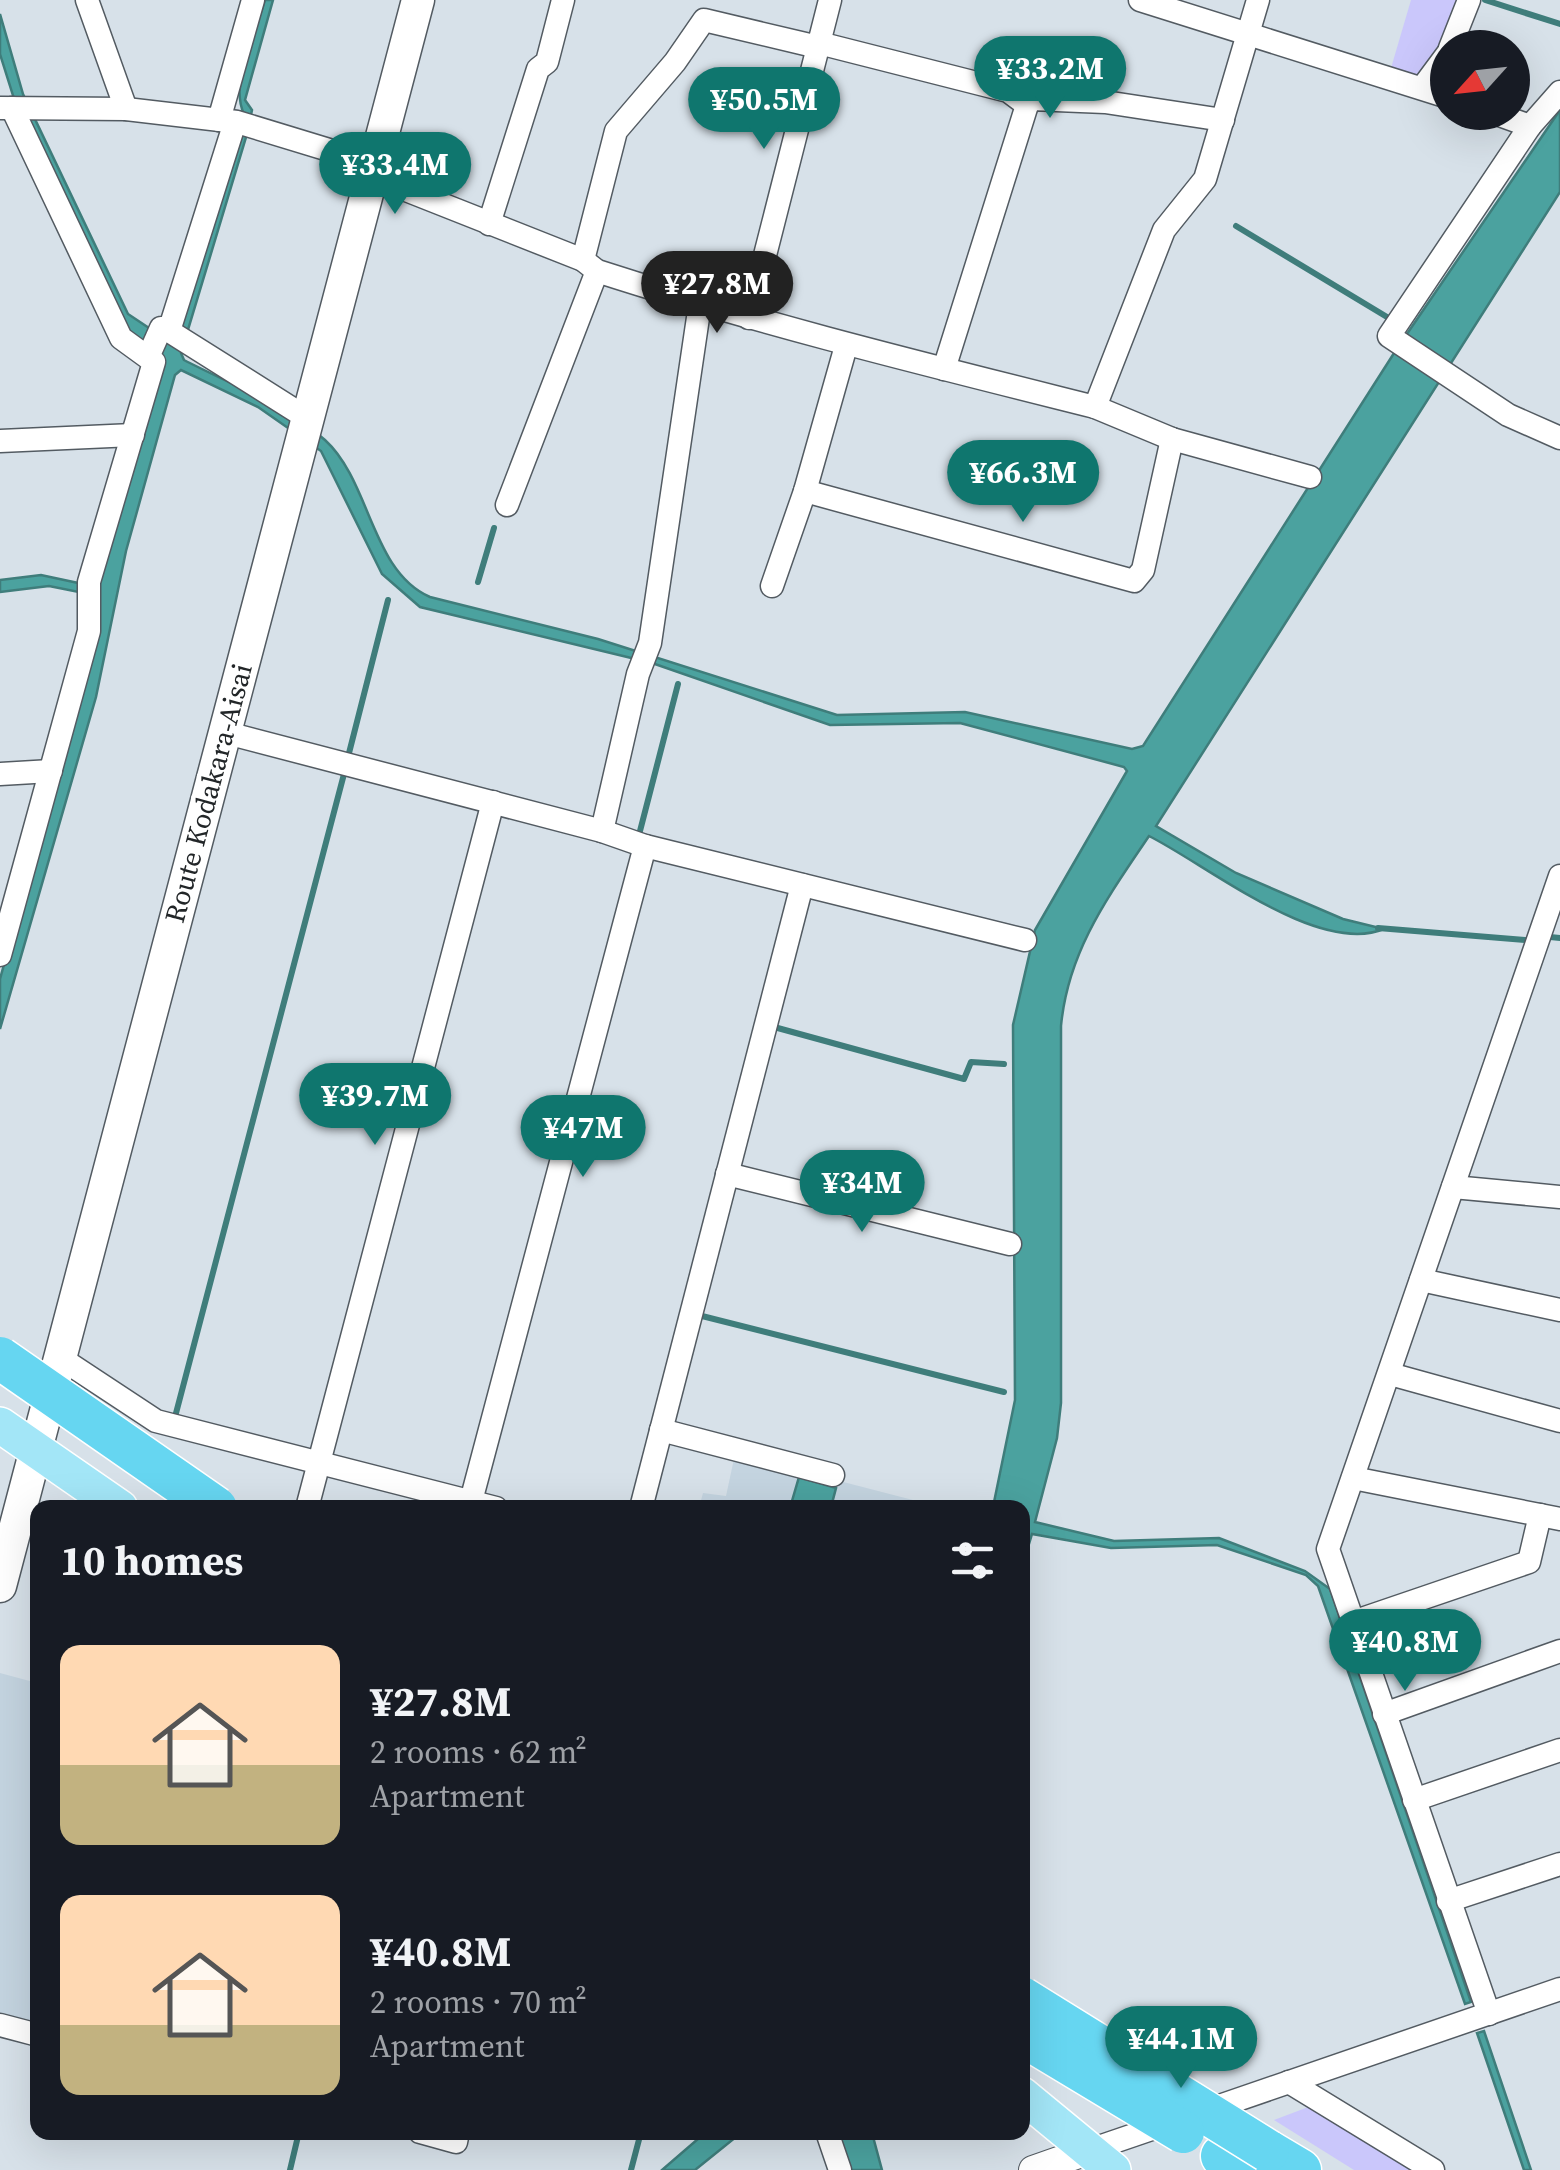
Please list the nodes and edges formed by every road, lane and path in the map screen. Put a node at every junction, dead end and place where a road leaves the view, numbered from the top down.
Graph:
1 (87, 0) edge
2 (253, 0) edge
3 (418, 0) edge
4 (563, 0) edge
5 (830, 0) edge
6 (1140, 0) edge
7 (1258, 0) edge
8 (1469, 0) edge
9 (1457, 30) edge
10 (1248, 36) junction
11 (818, 45) junction
12 (1430, 77) edge
13 (1422, 88) junction
14 (1430, 91) edge
15 (1560, 92) edge
16 (1027, 106) junction
17 (15, 107) edge
18 (126, 109) junction
19 (1223, 120) junction
20 (236, 122) junction
21 (1530, 126) edge
22 (1527, 130) edge
23 (374, 170) junction
24 (489, 224) junction
25 (590, 265) junction
26 (700, 304) junction
27 (749, 318) junction
28 (164, 331) junction
29 (846, 346) junction
30 (149, 355) junction
31 (944, 369) junction
32 (1096, 407) junction
33 (304, 431) junction
34 (132, 435) junction
35 (1560, 438) edge
36 (1172, 439) junction
37 (0, 441) edge
38 (1310, 477) dead end
39 (805, 491) junction
40 (506, 505) dead end
41 (772, 586) dead end
42 (223, 732) junction
43 (51, 771) junction
44 (0, 774) edge
45 (493, 802) junction
46 (602, 830) junction
47 (644, 846) junction
48 (1560, 876) edge
49 (802, 885) junction
50 (1026, 940) dead end
51 (0, 955) edge
52 (727, 1174) junction
53 (1453, 1187) junction
54 (1560, 1197) edge
55 (1010, 1244) dead end
56 (1422, 1280) junction
57 (1560, 1310) edge
58 (0, 1358) edge
59 (62, 1359) junction
60 (1390, 1374) junction
61 (0, 1394) edge
62 (1560, 1421) edge
63 (0, 1425) edge
64 (661, 1430) junction
65 (35, 1452) junction
66 (319, 1463) junction
67 (833, 1476) dead end
68 (1353, 1478) junction
69 (108, 1500) edge
70 (153, 1500) edge
71 (204, 1500) edge
72 (309, 1500) edge
73 (467, 1500) edge
74 (471, 1500) edge
75 (643, 1500) edge
76 (1550, 1517) edge
77 (0, 1586) edge
78 (1352, 1622) junction
79 (1560, 1652) edge
80 (1384, 1714) junction
81 (1560, 1750) edge
82 (1414, 1800) junction
83 (1560, 1864) edge
84 (1448, 1901) junction
85 (1560, 1989) edge
86 (1030, 2004) edge
87 (1489, 2014) junction
88 (0, 2025) edge
89 (30, 2033) edge
90 (1030, 2040) edge
91 (1030, 2054) edge
92 (1289, 2082) junction
93 (1030, 2102) edge
94 (829, 2140) edge
95 (1101, 2160) edge
96 (1242, 2163) edge
97 (840, 2170) edge
98 (1033, 2170) edge
99 (1433, 2170) edge

1 - 18 street
2 - 20 street
3 - 23 main road, Route Kodakara-Aisai
4 - 24 street
5 - 11 street
6 - 10 street
7 - 10 street
8 - 9 street
10 - 13 street
10 - 19 street
11 - 16 street
11 - 25 street
11 - 27 street
12 - 13 street
13 - 14 street
15 - 21 street
16 - 19 street
16 - 31 street
17 - 18 street
17 - 30 street
18 - 20 street
19 - 32 street
20 - 23 street
20 - 28 street
22 - 35 street
23 - 24 street
23 - 33 main road, Route Kodakara-Aisai
24 - 25 street
25 - 26 street
25 - 40 street
26 - 27 street
26 - 46 street
27 - 29 street
28 - 30 street
28 - 33 street
29 - 31 street
29 - 39 street
30 - 34 street
31 - 32 street
32 - 36 street
33 - 42 main road, Route Kodakara-Aisai
34 - 37 street
34 - 43 street
36 - 38 street
36 - 39 street
39 - 41 street
42 - 45 street
42 - 59 main road, Route Kodakara-Aisai
43 - 44 street
43 - 51 street
45 - 46 street
45 - 66 street
46 - 47 street
47 - 49 street
47 - 74 street
48 - 53 street
49 - 50 street
49 - 52 street
52 - 55 street
52 - 64 street
53 - 54 street
53 - 56 street
56 - 57 street
56 - 60 street
58 - 71 highway, bridge
59 - 65 main road, Route Kodakara-Aisai
59 - 66 street
60 - 62 street
60 - 68 street
61 - 70 highway
63 - 65 main road
64 - 67 street
64 - 75 street
65 - 69 main road
65 - 77 main road, Route Kodakara-Aisai
66 - 72 street
66 - 73 street
68 - 76 street
68 - 78 street
76 - 78 street
78 - 80 street
79 - 80 street
80 - 82 street
81 - 82 street
82 - 84 street
83 - 84 street
84 - 87 street
85 - 87 street
86 - 96 highway, bridge
87 - 92 street
88 - 89 street
90 - 96 highway, bridge
91 - 96 highway
92 - 95 street
92 - 99 street
93 - 95 main road
94 - 97 street
95 - 98 street

